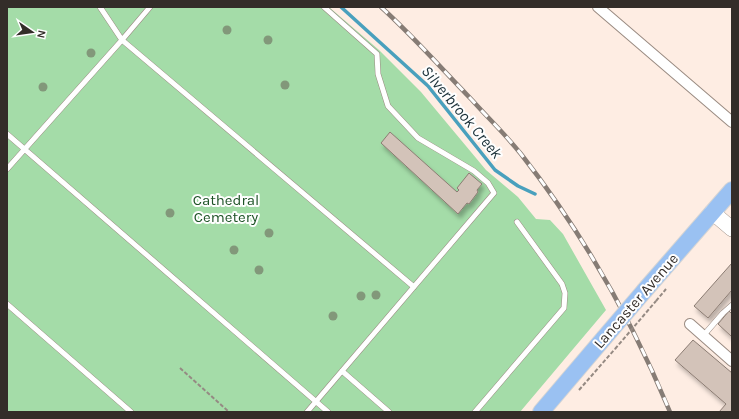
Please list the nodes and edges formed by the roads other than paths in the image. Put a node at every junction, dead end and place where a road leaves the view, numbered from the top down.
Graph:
1 (100, 7) edge
2 (150, 7) edge
3 (324, 7) edge
4 (598, 7) edge
5 (122, 40) junction
6 (732, 122) edge
7 (7, 134) edge
8 (24, 149) junction
9 (7, 169) edge
10 (732, 190) edge
11 (712, 212) junction
12 (517, 222) dead end
13 (732, 229) edge
14 (414, 287) junction
15 (7, 304) edge
16 (732, 305) edge
17 (690, 324) dead end
18 (703, 336) junction
19 (732, 361) edge
20 (342, 371) junction
21 (316, 401) junction
22 (546, 410) edge
23 (131, 412) edge
24 (307, 412) edge
25 (328, 412) edge
26 (389, 412) edge
27 (475, 412) edge

1 - 5 lane
2 - 5 lane
3 - 14 lane
4 - 6 street
5 - 8 lane
5 - 14 lane
7 - 8 lane
8 - 9 lane
8 - 21 lane
10 - 11 main road, Lancaster Avenue
11 - 13 street
11 - 22 main road, Lancaster Avenue, bridge
12 - 27 lane
14 - 20 lane
15 - 23 lane
16 - 18 lane
17 - 18 street
18 - 19 street
20 - 21 lane
20 - 26 lane
21 - 24 lane
21 - 25 lane

